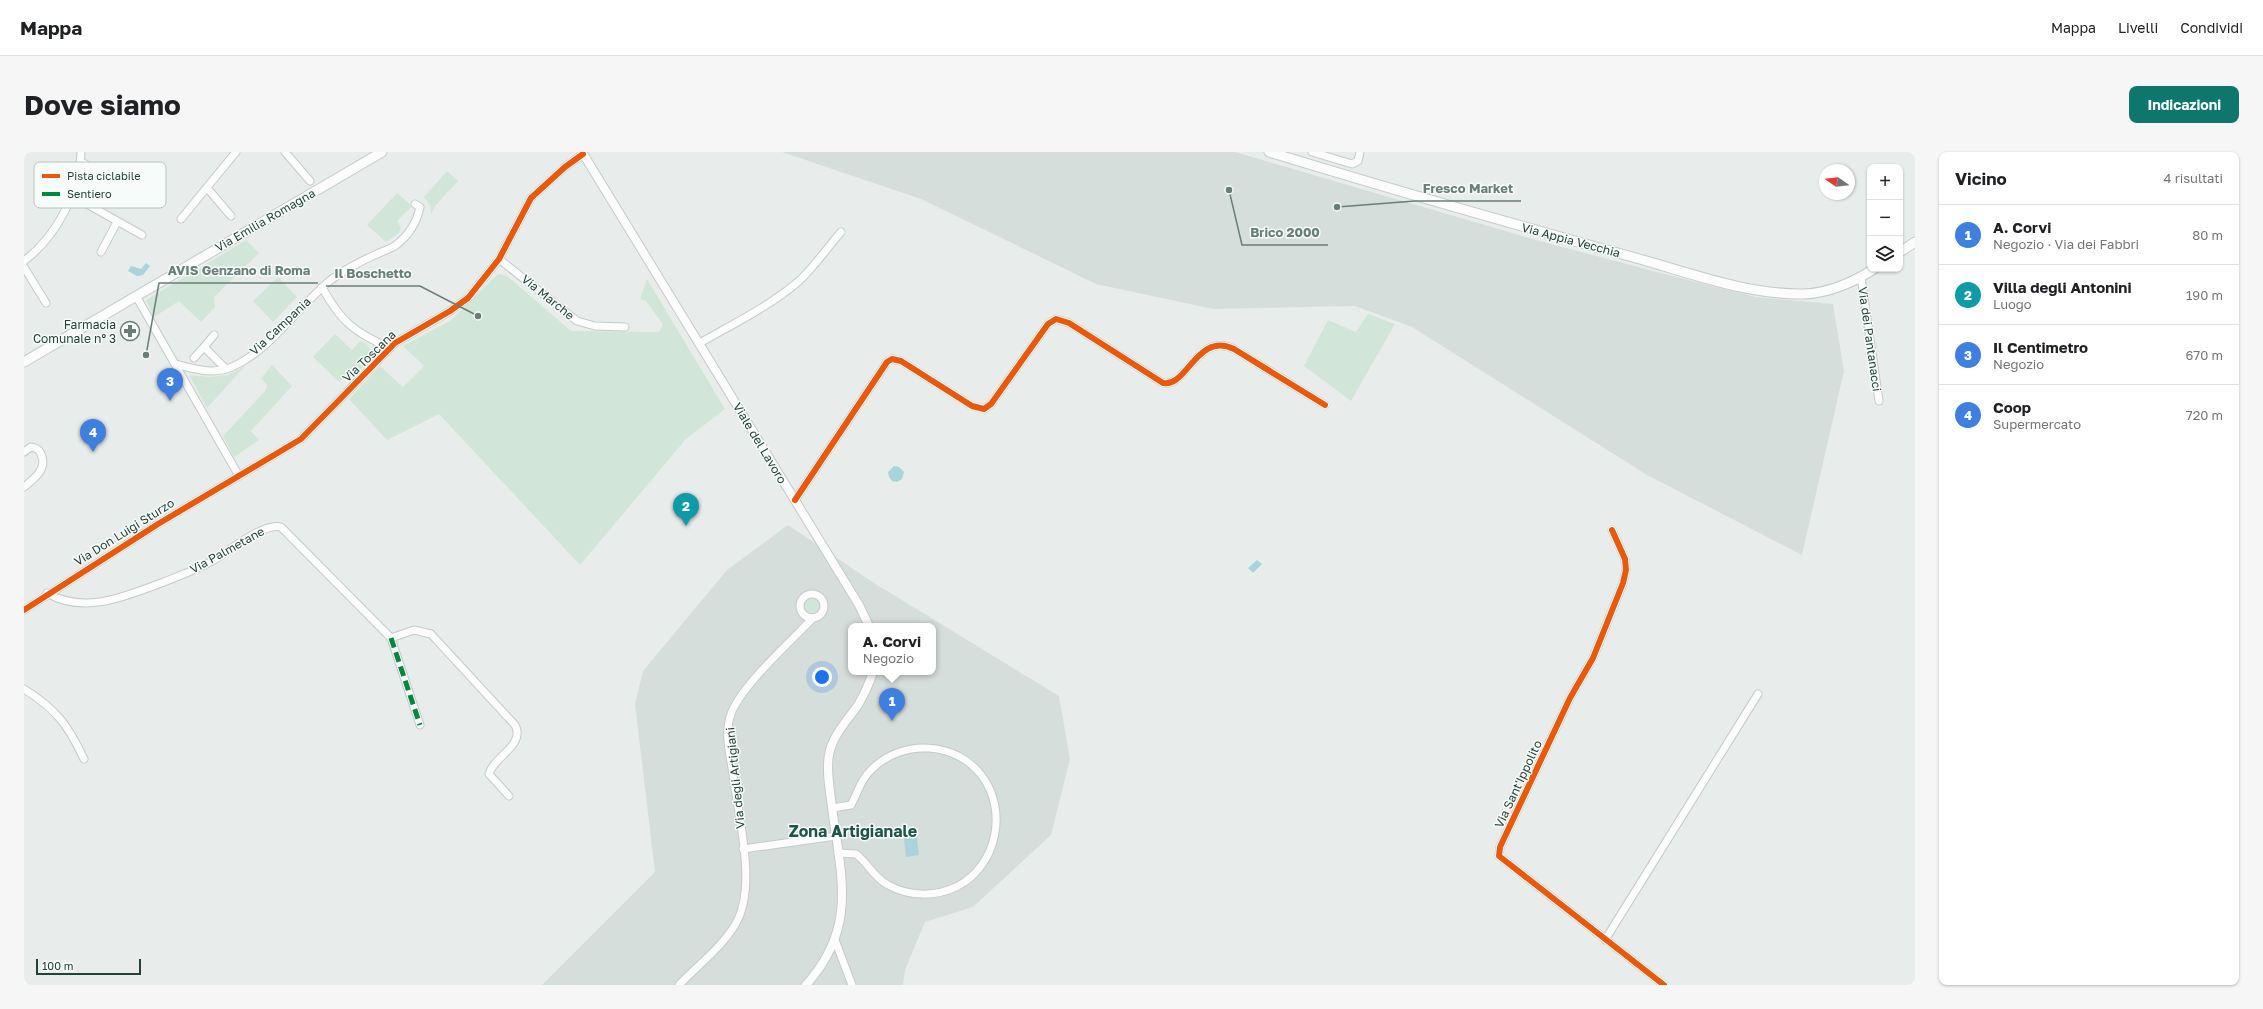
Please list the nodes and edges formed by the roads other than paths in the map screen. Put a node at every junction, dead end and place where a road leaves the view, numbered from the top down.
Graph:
1 (82, 152) edge
2 (236, 152) edge
3 (285, 152) edge
4 (382, 152) edge
5 (1269, 152) edge
6 (1312, 152) edge
7 (1360, 152) edge
8 (582, 153) edge
9 (81, 162) edge
10 (310, 181) dead end
11 (208, 189) junction
12 (416, 204) dead end
13 (65, 208) edge
14 (94, 208) edge
15 (231, 216) dead end
16 (181, 219) dead end
17 (117, 222) junction
18 (841, 232) dead end
19 (142, 235) dead end
20 (1915, 242) edge
21 (1903, 250) edge
22 (101, 252) dead end
23 (498, 259) junction
24 (24, 261) edge
25 (24, 267) edge
26 (1870, 272) edge
27 (1861, 278) junction
28 (322, 287) junction
29 (136, 296) junction
30 (46, 303) dead end
31 (625, 327) dead end
32 (214, 335) dead end
33 (700, 343) junction
34 (204, 347) junction
35 (390, 348) junction
36 (194, 358) dead end
37 (24, 362) edge
38 (175, 364) junction
39 (226, 369) junction
40 (1879, 401) dead end
41 (1325, 405) dead end
42 (24, 452) edge
43 (239, 476) junction
44 (24, 487) edge
45 (794, 500) junction
46 (1612, 530) dead end
47 (47, 594) junction
48 (24, 610) edge
49 (813, 618) dead end
50 (868, 623) edge
51 (391, 638) junction
52 (872, 675) edge
53 (24, 689) edge
54 (1758, 694) dead end
55 (420, 725) dead end
56 (84, 759) dead end
57 (509, 796) dead end
58 (832, 808) junction
59 (836, 836) junction
60 (743, 849) junction
61 (838, 853) junction
62 (835, 940) junction
63 (1605, 940) junction
64 (679, 985) edge
65 (806, 985) edge
66 (852, 985) edge
67 (1664, 985) edge

1 - 9 street
2 - 11 street
3 - 10 street
4 - 29 main road, Via Emilia Romagna
5 - 27 main road, Via Appia Vecchia
6 - 7 street
8 - 23 street, Via Toscana
8 - 33 street, Viale del Lavoro
11 - 15 street
11 - 16 street
12 - 28 street, Via Campania
13 - 24 street
14 - 17 street
17 - 19 street
17 - 22 street
18 - 33 street
20 - 21 main road
23 - 31 street, Via Marche
23 - 35 street, Via Toscana
25 - 30 street
26 - 27 main road, Via Appia Vecchia
27 - 40 street, Via dei Pantanacci
28 - 35 street
28 - 39 street, Via Campania
29 - 37 main road, Via Emilia Romagna
29 - 38 street
32 - 34 street
33 - 45 street, Viale del Lavoro
34 - 36 street
34 - 39 street
35 - 43 street, Via Toscana
38 - 39 street, Via Campania
38 - 43 street
41 - 45 street
42 - 44 street
43 - 47 street, Via Don Luigi Sturzo
45 - 50 street, Viale del Lavoro
46 - 63 street, Via Sant'Ippolito
47 - 48 street, Via Don Luigi Sturzo
47 - 51 street, Via Palmetane
49 - 60 street, Via degli Artigiani
51 - 55 street, Via Palmetane
51 - 57 street
52 - 58 street
53 - 56 street
54 - 63 street
58 - 59 street
58 - 61 street
59 - 60 street
59 - 61 street
60 - 64 street, Via degli Artigiani
61 - 62 street
62 - 65 street
62 - 66 street
63 - 67 street, Via Sant'Ippolito

